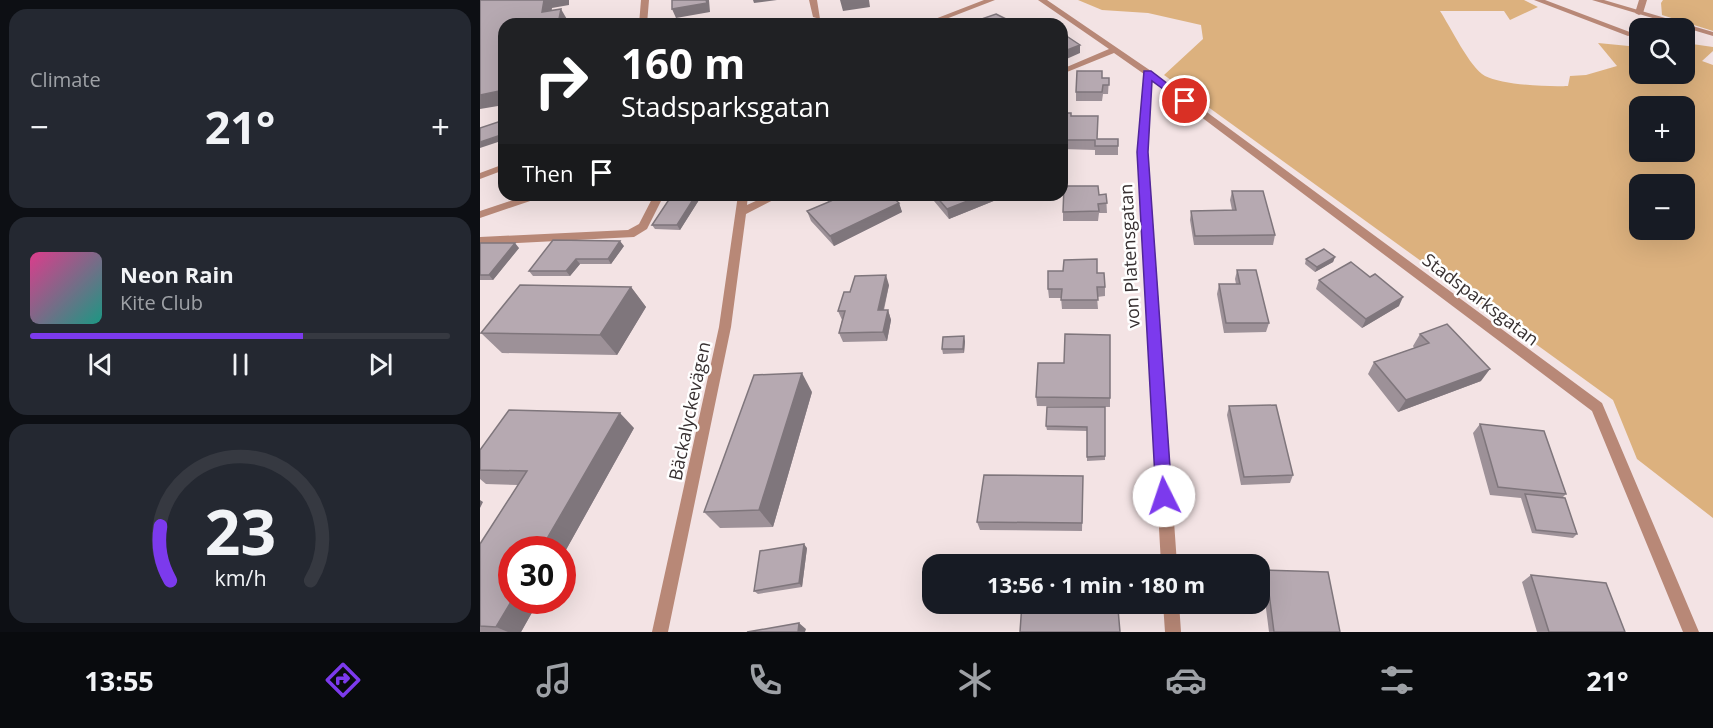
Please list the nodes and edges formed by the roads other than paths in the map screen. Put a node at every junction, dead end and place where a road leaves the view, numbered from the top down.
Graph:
1 (645, 0) edge
2 (813, 0) edge
3 (991, 0) edge
4 (1042, 0) edge
5 (1538, 0) edge
6 (1596, 0) edge
7 (1643, 0) edge
8 (1639, 13) junction
9 (817, 17) dead end
10 (644, 18) edge
11 (942, 18) edge
12 (1068, 18) edge
13 (1068, 18) edge
14 (1629, 33) edge
15 (1713, 34) edge
16 (1114, 50) junction
17 (1068, 69) edge
18 (1148, 73) junction
19 (498, 169) edge
20 (480, 176) edge
21 (521, 201) edge
22 (656, 201) edge
23 (742, 201) edge
24 (765, 201) edge
25 (741, 212) junction
26 (480, 215) edge
27 (480, 241) edge
28 (1167, 554) edge
29 (1172, 614) edge
30 (660, 632) edge
31 (1173, 632) edge
32 (1691, 632) edge

1 - 10 street
2 - 9 street
3 - 11 street
4 - 13 street
5 - 14 street
6 - 8 street
7 - 8 street
8 - 15 street
12 - 16 street
16 - 17 street
16 - 18 street
18 - 28 street, von Platensgatan
18 - 32 street, Stadsparksgatan
19 - 20 street
21 - 26 street
22 - 27 street
23 - 25 street, Bäckalyckevägen
24 - 25 street
25 - 30 street, Bäckalyckevägen
29 - 31 street

